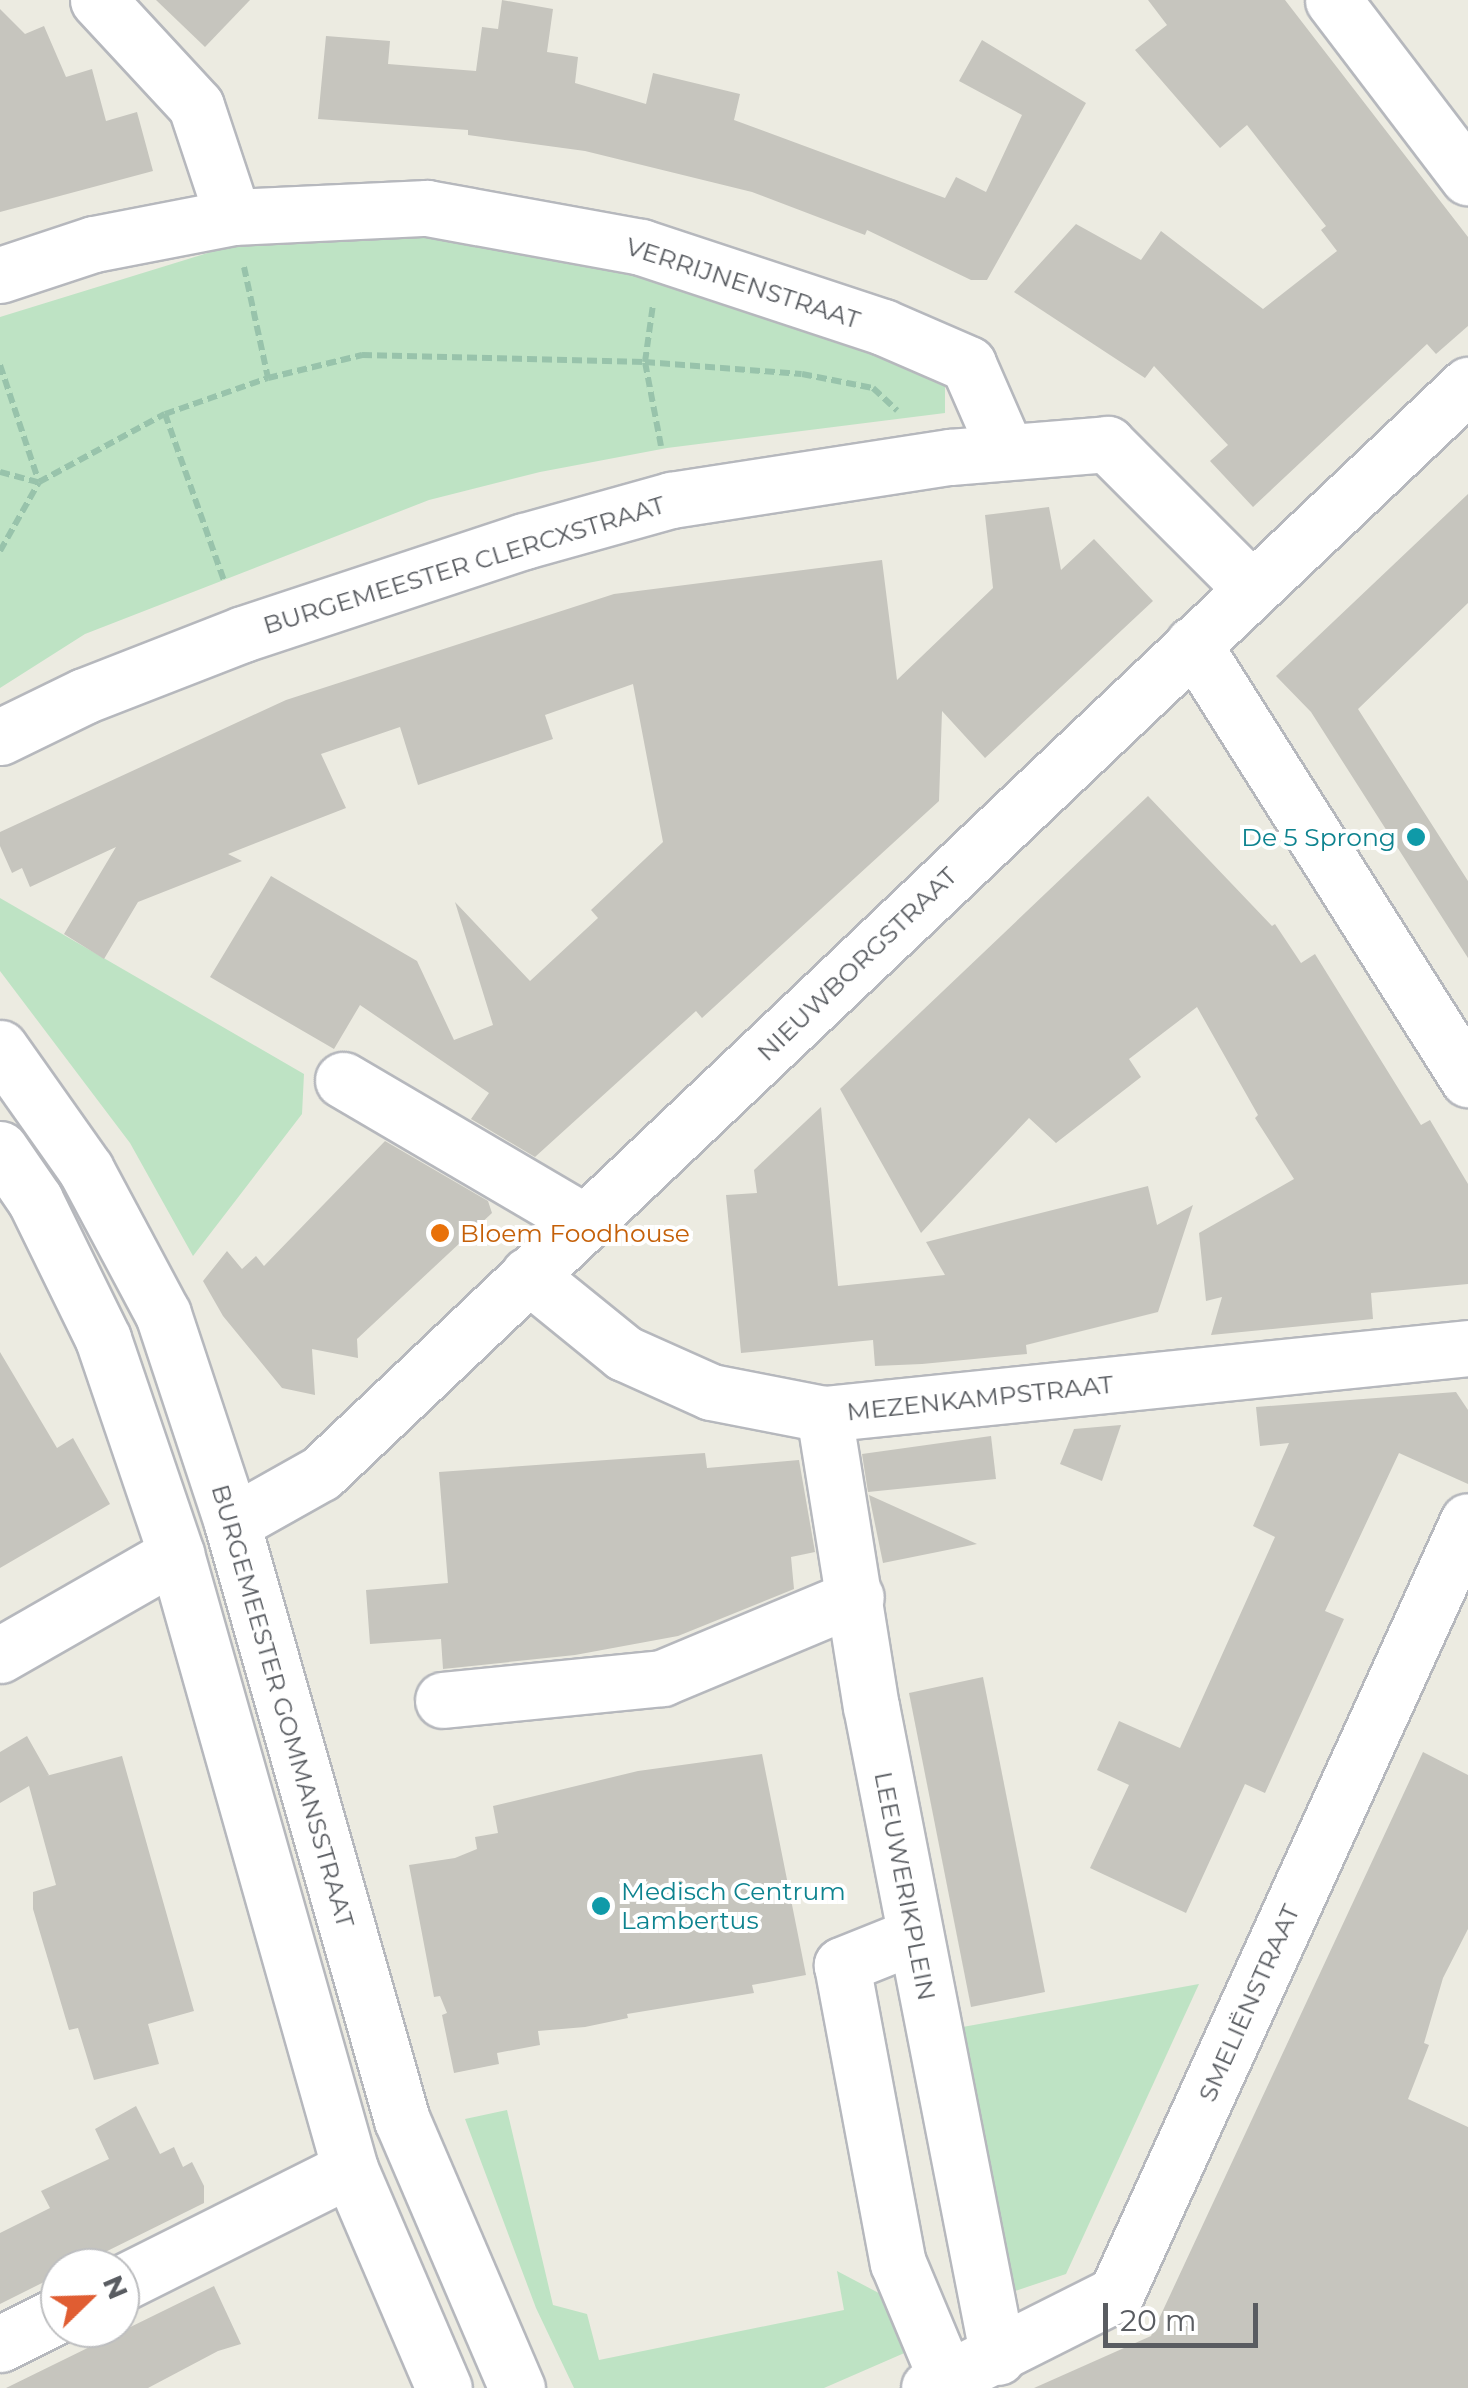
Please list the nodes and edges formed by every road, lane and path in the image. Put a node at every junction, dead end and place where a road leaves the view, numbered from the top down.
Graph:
1 (98, 0) edge
2 (1333, 0) edge
3 (1468, 178) edge
4 (238, 239) junction
5 (660, 253) junction
6 (0, 275) edge
7 (645, 362) junction
8 (0, 365) edge
9 (268, 378) junction
10 (1468, 386) edge
11 (164, 414) junction
12 (1006, 451) junction
13 (950, 457) junction
14 (0, 472) edge
15 (39, 482) junction
16 (671, 500) junction
17 (0, 551) edge
18 (1252, 589) junction
19 (243, 634) junction
20 (1193, 644) junction
21 (0, 736) edge
22 (0, 1048) edge
23 (1468, 1079) edge
24 (342, 1080) dead end
25 (0, 1149) edge
26 (586, 1222) junction
27 (528, 1275) junction
28 (1468, 1348) edge
29 (824, 1414) junction
30 (1468, 1520) edge
31 (232, 1523) junction
32 (176, 1554) junction
33 (856, 1597) junction
34 (0, 1654) edge
35 (443, 1700) dead end
36 (914, 1936) junction
37 (350, 2169) junction
38 (140, 2274) edge
39 (40, 2324) edge
40 (0, 2344) edge
41 (959, 2377) edge
42 (444, 2388) edge
43 (517, 2388) edge

1 - 4 street
2 - 3 street
4 - 5 street, VERRIJNENSTRAAT
4 - 6 street, VERRIJNENSTRAAT
4 - 9 path
5 - 7 path
5 - 12 street, VERRIJNENSTRAAT
7 - 9 path
7 - 13 path
7 - 16 path
8 - 15 path
9 - 11 path
10 - 18 street, NIEUWBORGSTRAAT
11 - 15 path
11 - 19 path
12 - 13 street, BURGEMEESTER CLERCXSTRAAT
12 - 18 street
13 - 16 street, BURGEMEESTER CLERCXSTRAAT
14 - 15 path
15 - 17 path
16 - 19 street, BURGEMEESTER CLERCXSTRAAT
18 - 20 street, NIEUWBORGSTRAAT
19 - 21 street, BURGEMEESTER CLERCXSTRAAT
20 - 23 street
20 - 26 street, NIEUWBORGSTRAAT
22 - 31 street, BURGEMEESTER GOMMANSSTRAAT
24 - 26 street
25 - 32 street
26 - 27 street, NIEUWBORGSTRAAT
27 - 29 street, MEZENKAMPSTRAAT
27 - 31 street, NIEUWBORGSTRAAT
28 - 29 street, MEZENKAMPSTRAAT
29 - 33 street, LEEUWERIKPLEIN
30 - 41 street, SMELIËNSTRAAT
31 - 43 street, BURGEMEESTER GOMMANSSTRAAT
32 - 34 street
32 - 37 street
33 - 35 street
33 - 36 street, LEEUWERIKPLEIN
36 - 41 street, LEEUWERIKPLEIN
36 - 41 street
37 - 38 street
37 - 42 street
39 - 40 street

